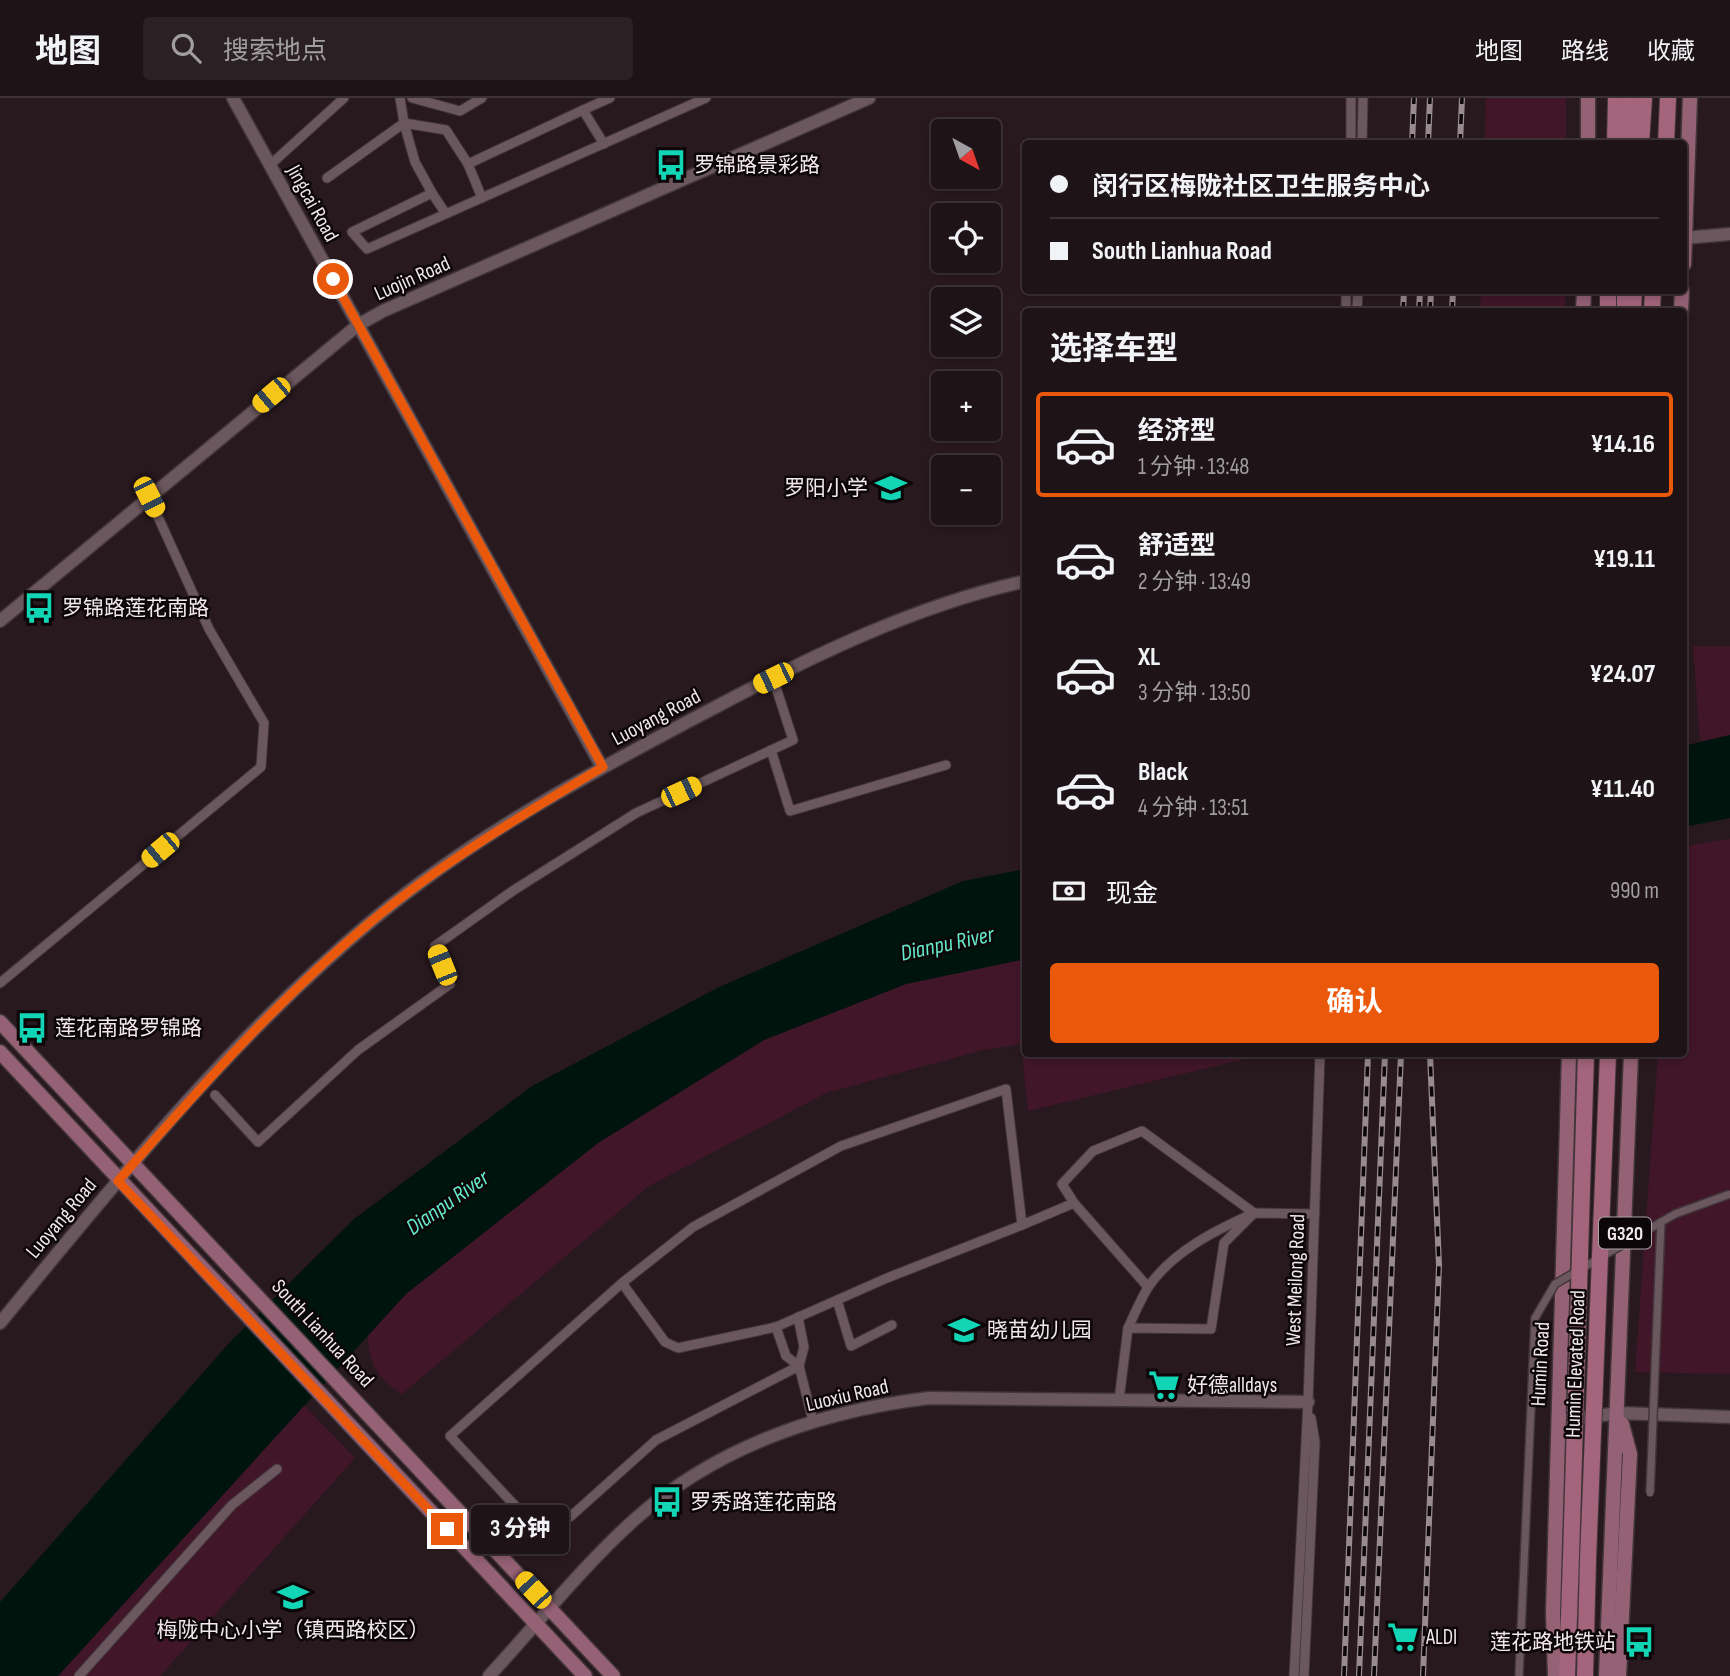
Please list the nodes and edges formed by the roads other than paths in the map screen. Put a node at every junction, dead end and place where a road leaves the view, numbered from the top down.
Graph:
1 (233, 98) edge
2 (344, 98) edge
3 (400, 98) edge
4 (412, 98) edge
5 (482, 98) edge
6 (610, 98) edge
7 (706, 98) edge
8 (869, 98) edge
9 (1351, 98) edge
10 (1363, 98) edge
11 (1588, 98) edge
12 (1608, 98) edge
13 (1616, 98) edge
14 (1629, 98) edge
15 (1644, 98) edge
16 (1657, 98) edge
17 (1668, 98) edge
18 (1690, 98) edge
19 (583, 110) junction
20 (404, 123) junction
21 (1351, 140) edge
22 (1362, 140) edge
23 (1588, 140) edge
24 (1608, 140) edge
25 (1615, 140) edge
26 (1627, 140) edge
27 (1641, 140) edge
28 (1656, 140) edge
29 (1666, 140) edge
30 (604, 144) junction
31 (468, 164) junction
32 (270, 165) junction
33 (1687, 168) edge
34 (327, 178) dead end
35 (432, 193) junction
36 (482, 198) junction
37 (446, 214) junction
38 (1730, 234) edge
39 (1687, 238) edge
40 (358, 325) junction
41 (149, 497) junction
42 (1022, 583) edge
43 (0, 621) edge
44 (773, 678) junction
45 (771, 750) junction
46 (946, 765) dead end
47 (603, 767) junction
48 (0, 983) edge
49 (0, 1022) edge
50 (0, 1052) edge
51 (1320, 1057) edge
52 (1569, 1057) edge
53 (1586, 1057) edge
54 (1608, 1057) edge
55 (1631, 1057) edge
56 (215, 1095) dead end
57 (131, 1166) junction
58 (118, 1181) junction
59 (1730, 1194) edge
60 (1074, 1203) junction
61 (1254, 1213) junction
62 (1315, 1214) junction
63 (1661, 1222) junction
64 (1022, 1225) junction
65 (622, 1283) junction
66 (1148, 1287) junction
67 (837, 1300) junction
68 (798, 1317) junction
69 (0, 1323) edge
70 (892, 1325) dead end
71 (776, 1327) junction
72 (1128, 1328) junction
73 (799, 1366) junction
74 (1119, 1401) junction
75 (1308, 1402) junction
76 (1619, 1413) junction
77 (1730, 1417) edge
78 (813, 1421) junction
79 (1558, 1421) junction
80 (277, 1469) dead end
81 (1650, 1493) dead end
82 (551, 1609) junction
83 (536, 1624) junction
84 (79, 1676) edge
85 (489, 1676) edge
86 (585, 1676) edge
87 (613, 1676) edge
88 (1294, 1676) edge
89 (1304, 1676) edge
90 (1519, 1676) edge
91 (1555, 1676) edge
92 (1567, 1676) edge
93 (1585, 1676) edge
94 (1605, 1676) edge
95 (1619, 1676) edge

1 - 32 street, Jingcai Road
2 - 32 street
3 - 20 street
4 - 5 street
6 - 19 street
7 - 30 street
8 - 40 street, Luojin Road
9 - 21 street
10 - 22 street
11 - 23 main road
12 - 24 highway
13 - 25 highway
14 - 26 highway
15 - 27 highway
16 - 28 highway
17 - 29 highway
18 - 33 main road
19 - 30 street
19 - 31 street
20 - 31 street
20 - 34 street
20 - 35 street
30 - 36 street
31 - 36 street
32 - 40 street, Jingcai Road
35 - 37 street
35 - 37 street
36 - 37 street
38 - 39 street
40 - 41 street, Luojin Road
40 - 47 street, Jingcai Road
41 - 43 street, Luojin Road
41 - 48 street
42 - 44 street, Luoyang Road
44 - 45 street
44 - 47 street, Luoyang Road
45 - 46 street
45 - 56 street
47 - 57 street, Luoyang Road
49 - 57 main road, South Lianhua Road
50 - 58 main road, South Lianhua Road
51 - 62 street, West Meilong Road
52 - 79 main road, Humin Road
53 - 92 highway, Humin Elevated Road, bridge
54 - 93 highway, Humin Elevated Road, bridge
55 - 76 main road, G320
57 - 58 street, Luoyang Road
57 - 82 main road, South Lianhua Road
58 - 69 street, Luoyang Road
58 - 83 main road, South Lianhua Road
59 - 63 street, bridge
60 - 61 street
60 - 64 street
60 - 66 street
61 - 62 street
61 - 66 street
61 - 72 street
62 - 75 street, West Meilong Road
63 - 81 street, bridge
63 - 90 street, bridge
64 - 65 street
64 - 67 street
65 - 71 street
65 - 73 street
66 - 72 street
67 - 68 street
67 - 70 street
68 - 71 street
68 - 73 street
71 - 73 street
72 - 74 street
73 - 78 street
74 - 75 street, Luoxiu Road
74 - 78 street, Luoxiu Road
75 - 88 street, West Meilong Road
75 - 89 street
76 - 77 street
76 - 79 street
76 - 94 main road, G320
76 - 95 main road, G320
78 - 82 street, Luoxiu Road
79 - 91 main road, Humin Road
80 - 84 street
82 - 83 street, Luoxiu Road
82 - 87 main road, South Lianhua Road
83 - 85 street, Luoxiu Road
83 - 86 main road, South Lianhua Road

